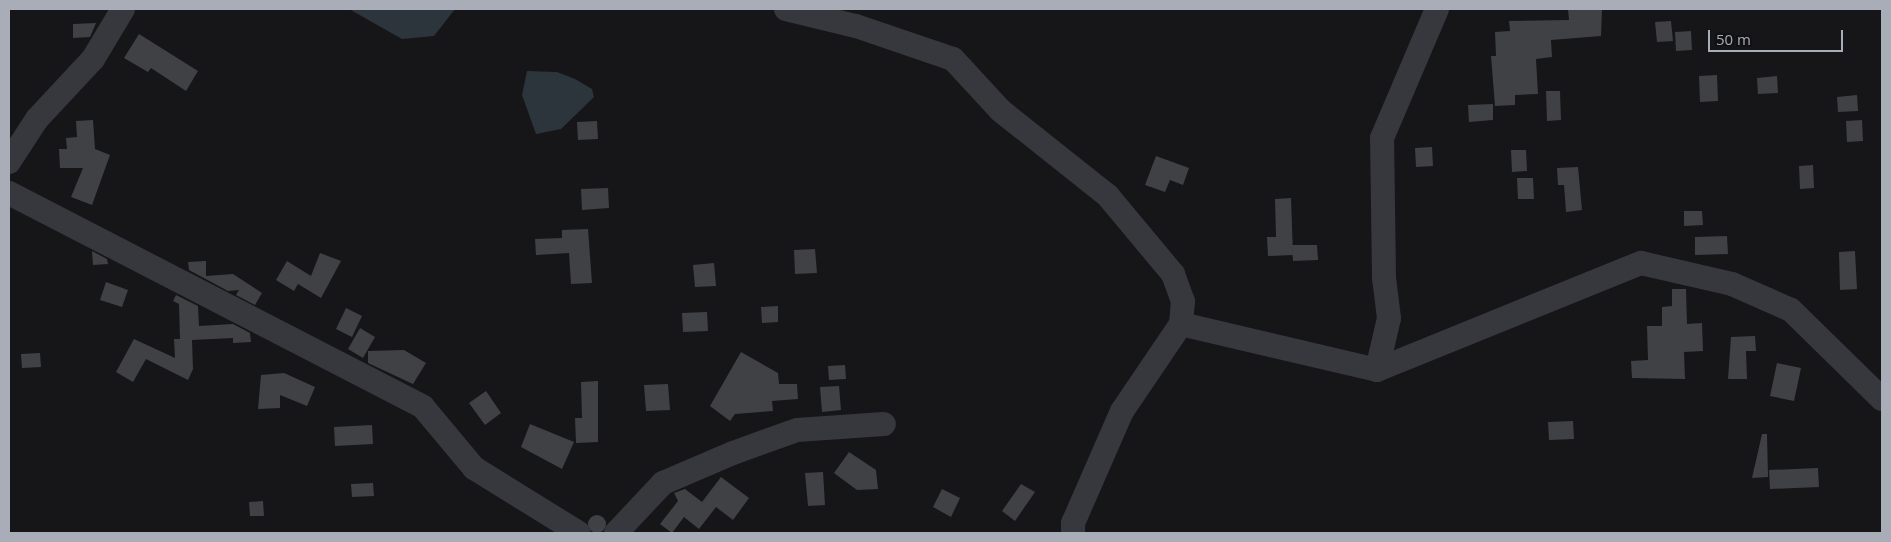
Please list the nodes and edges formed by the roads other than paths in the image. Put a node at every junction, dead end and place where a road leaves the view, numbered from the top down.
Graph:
1 (123, 9) edge
2 (786, 9) edge
3 (1437, 9) edge
4 (9, 162) edge
5 (9, 192) edge
6 (1181, 324) junction
7 (1377, 370) junction
8 (1882, 399) edge
9 (884, 424) dead end
10 (579, 533) edge
11 (616, 533) edge
12 (1073, 533) edge

1 - 4 street
2 - 6 street
3 - 7 street
5 - 10 street
6 - 7 street
6 - 12 street
7 - 8 street
9 - 11 street

